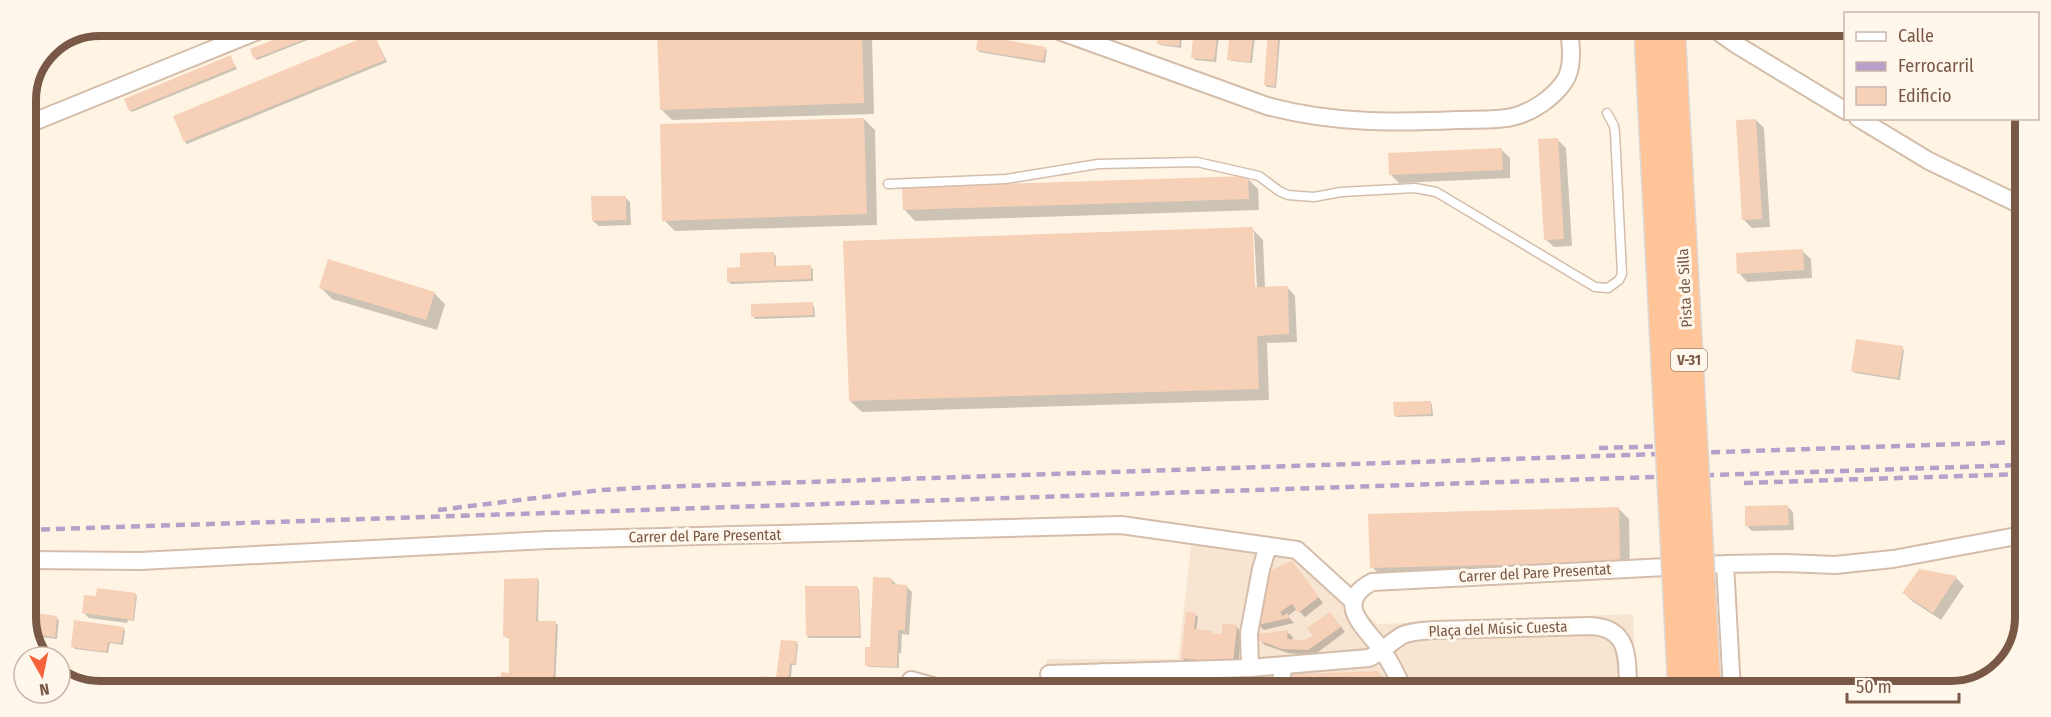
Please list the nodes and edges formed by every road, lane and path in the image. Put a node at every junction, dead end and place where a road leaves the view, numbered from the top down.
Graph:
1 (245, 36) edge
2 (1073, 36) edge
3 (1569, 36) edge
4 (1647, 36) edge
5 (1671, 36) edge
6 (1724, 36) edge
7 (1844, 110) edge
8 (1607, 113) dead end
9 (1861, 120) edge
10 (36, 121) edge
11 (888, 184) dead end
12 (2015, 202) edge
13 (2015, 536) edge
14 (1268, 546) junction
15 (36, 560) edge
16 (1725, 564) junction
17 (1354, 602) junction
18 (1383, 651) junction
19 (1284, 665) junction
20 (1250, 668) junction
21 (1103, 672) junction
22 (1048, 674) dead end
23 (911, 680) dead end
24 (915, 681) edge
25 (1102, 681) edge
26 (1281, 681) edge
27 (1398, 681) edge
28 (1628, 681) edge
29 (1681, 681) edge
30 (1706, 681) edge
31 (1731, 681) edge

1 - 10 street
2 - 3 street
4 - 29 highway, V-31, bridge
5 - 30 highway, Pista de Silla / V-31, bridge
6 - 7 street
8 - 11 lane
9 - 12 street
13 - 16 street, Carrer del Pare Presentat
14 - 15 street, Carrer del Pare Presentat
14 - 17 street, Carrer del Pare Presentat
14 - 20 street
16 - 17 street, Carrer del Pare Presentat
16 - 31 street
17 - 18 street, Carrer del Pare Presentat
18 - 19 street
18 - 27 street
18 - 28 street, Plaça del Músic Cuesta
19 - 20 street
19 - 26 street
20 - 21 street
21 - 22 street
21 - 25 street
23 - 24 street

